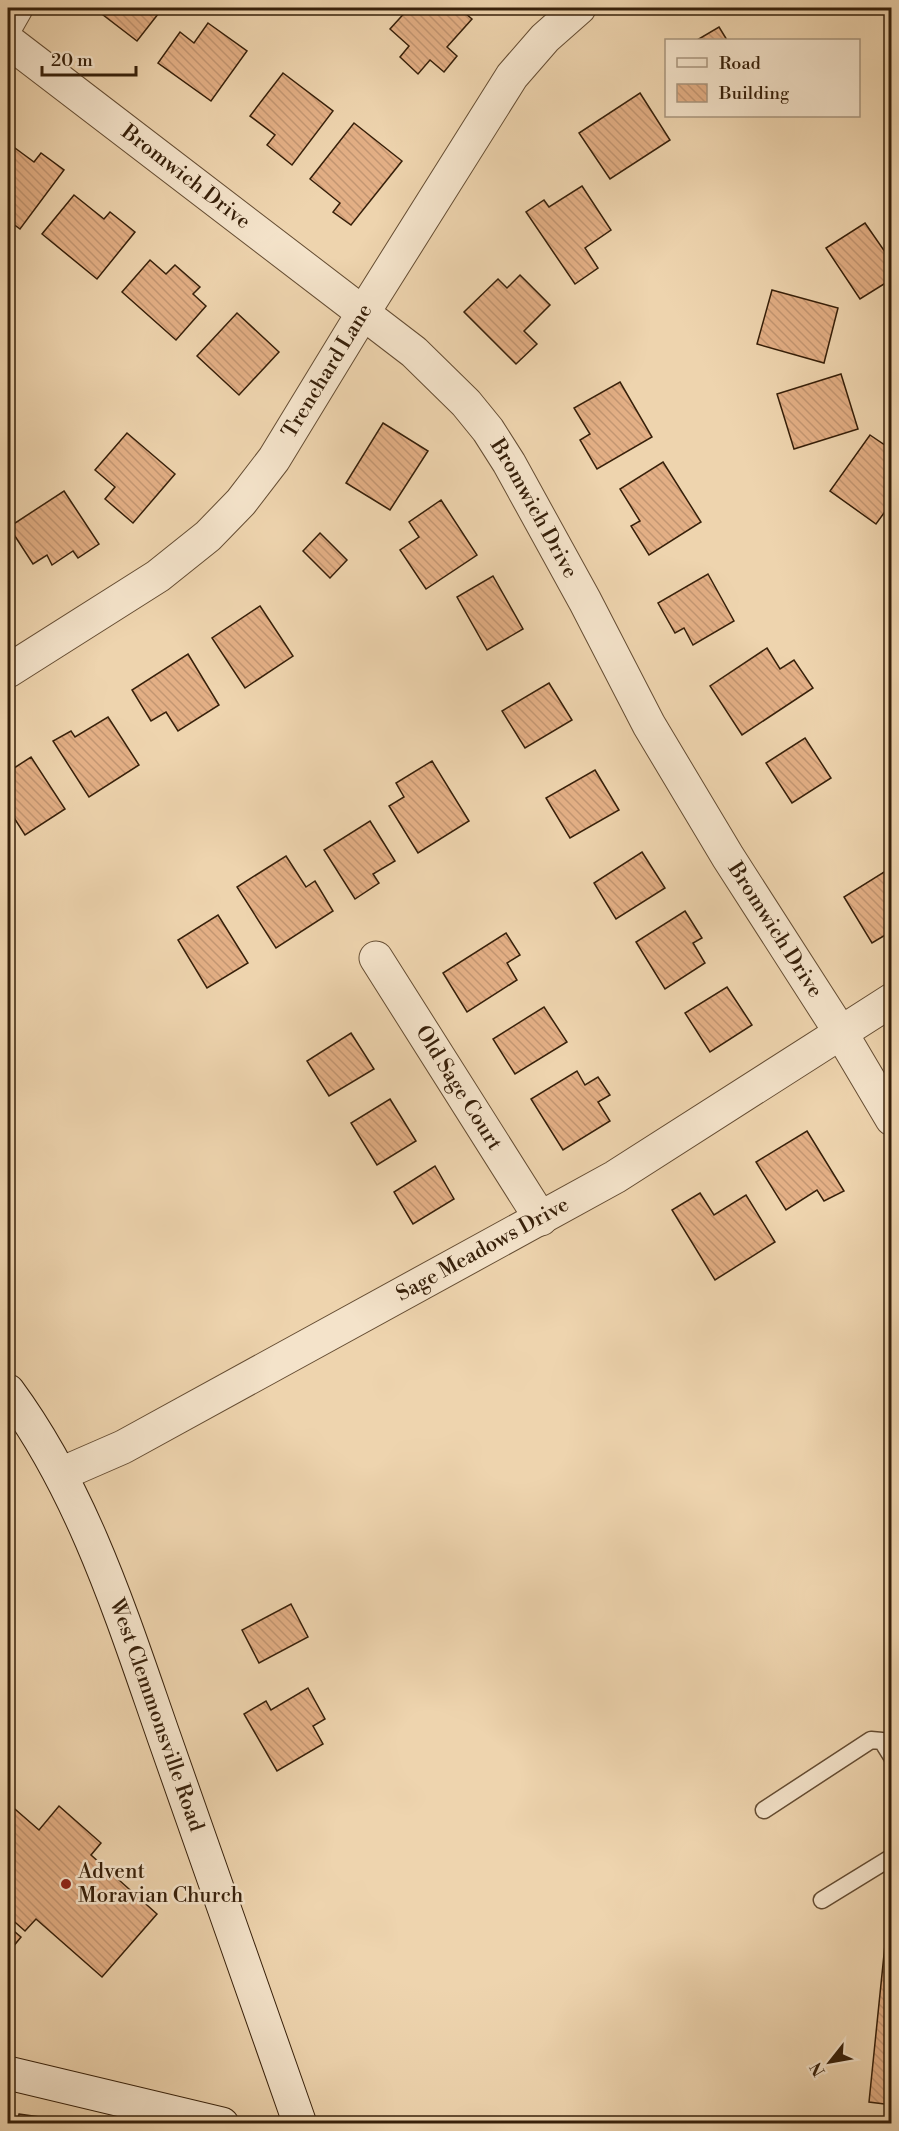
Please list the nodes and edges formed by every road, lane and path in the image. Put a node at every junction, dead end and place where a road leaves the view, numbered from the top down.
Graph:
1 (16, 8) edge
2 (579, 8) edge
3 (8, 22) edge
4 (8, 41) edge
5 (363, 313) junction
6 (8, 671) edge
7 (376, 958) dead end
8 (891, 1000) edge
9 (841, 1033) junction
10 (891, 1119) edge
11 (541, 1219) junction
12 (8, 1390) edge
13 (61, 1473) junction
14 (891, 1757) edge
15 (764, 1810) dead end
16 (891, 1857) edge
17 (822, 1900) dead end
18 (8, 2073) edge
19 (222, 2124) edge
20 (300, 2124) edge

1 - 3 street
2 - 5 street, Trenchard Lane
4 - 5 street, Bromwich Drive
5 - 6 street, Trenchard Lane
5 - 9 street, Bromwich Drive
7 - 11 street, Old Sage Court
8 - 9 street, Sage Meadows Drive
9 - 10 street, Bromwich Drive
9 - 11 street, Sage Meadows Drive
11 - 13 street, Sage Meadows Drive
12 - 13 street, West Clemmonsville Road
13 - 20 street, West Clemmonsville Road
14 - 15 lane
16 - 17 lane
18 - 19 street

